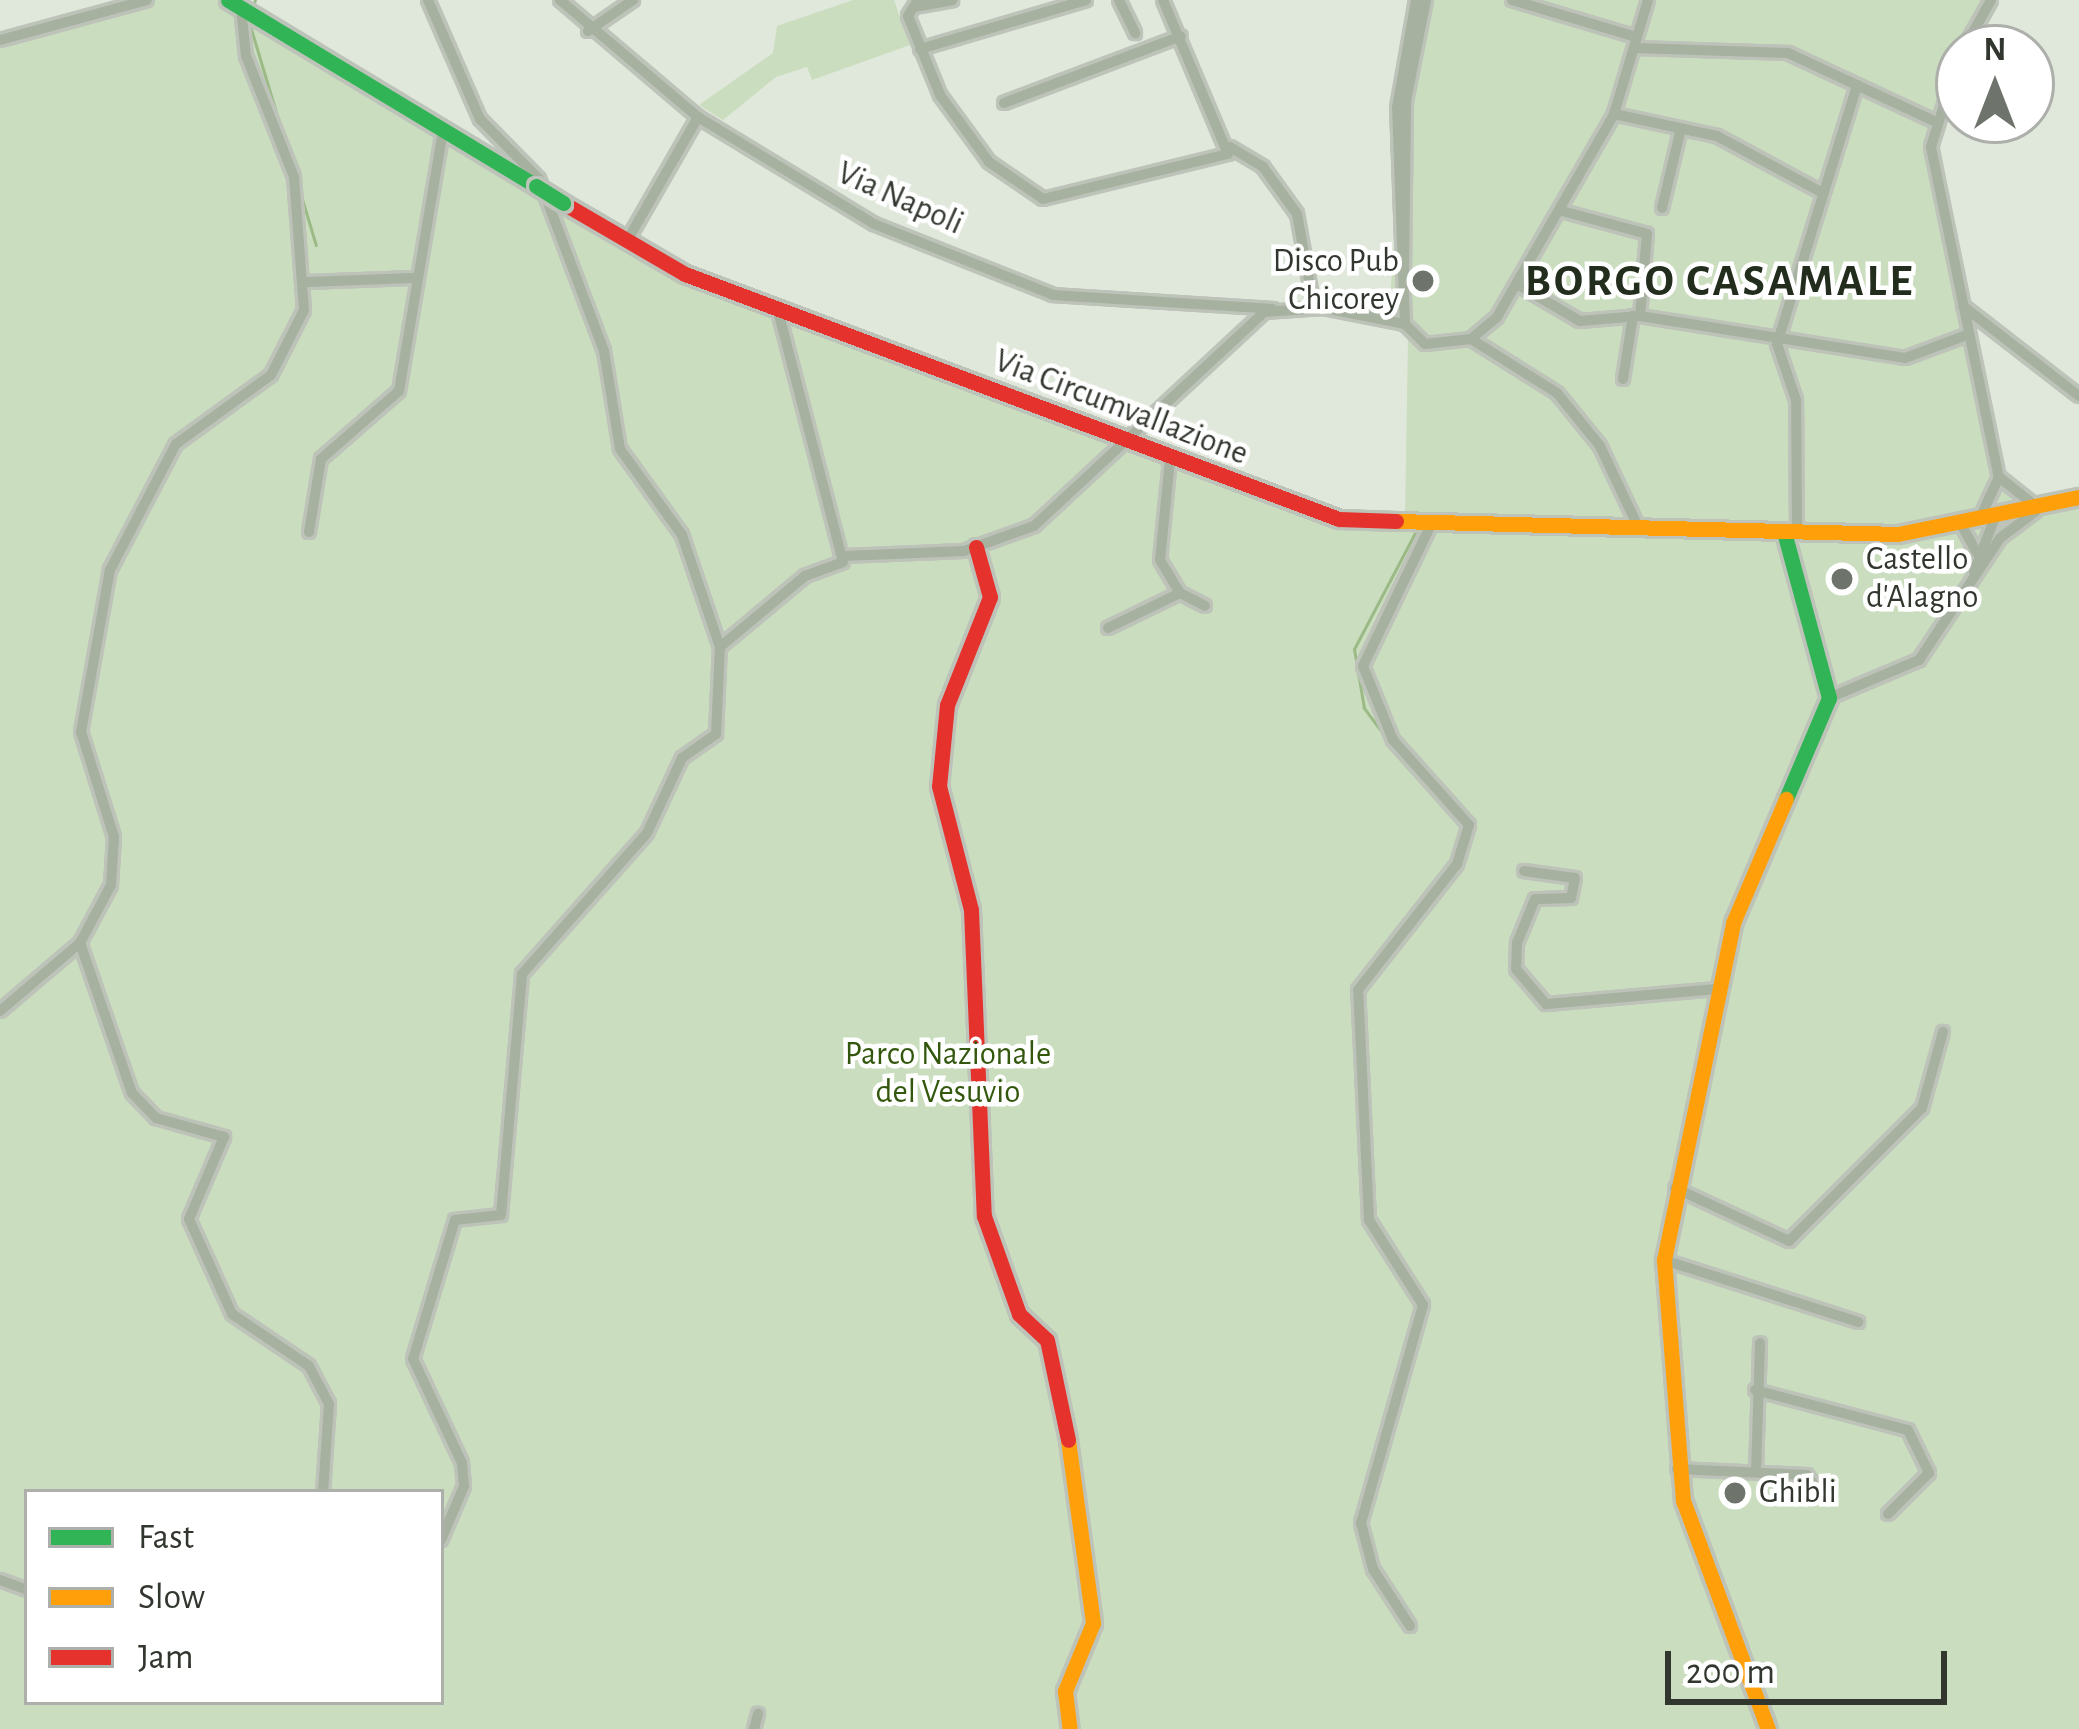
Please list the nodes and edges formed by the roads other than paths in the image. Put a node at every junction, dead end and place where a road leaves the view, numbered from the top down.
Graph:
1 (147, 0) edge
2 (428, 0) edge
3 (560, 0) edge
4 (633, 0) edge
5 (952, 0) edge
6 (1086, 0) edge
7 (1119, 0) edge
8 (1163, 0) edge
9 (1416, 0) edge
10 (1426, 0) edge
11 (1512, 0) edge
12 (1648, 0) edge
13 (235, 4) edge
14 (916, 4) edge
15 (588, 32) junction
16 (1135, 33) dead end
17 (1181, 36) junction
18 (0, 40) edge
19 (1636, 43) junction
20 (920, 50) junction
21 (1857, 85) junction
22 (1004, 104) dead end
23 (1614, 114) junction
24 (698, 117) junction
25 (1934, 122) joint
26 (1681, 128) junction
27 (442, 130) junction
28 (1230, 147) junction
29 (1823, 193) junction
30 (1662, 208) dead end
31 (1562, 211) junction
32 (627, 241) junction
33 (1403, 271) junction
34 (414, 278) junction
35 (306, 282) junction
36 (1520, 286) junction
37 (1963, 306) junction
38 (1314, 308) junction
39 (1273, 309) junction
40 (778, 310) junction
41 (1636, 316) junction
42 (1405, 324) junction
43 (1967, 335) junction
44 (1471, 339) junction
45 (1779, 341) junction
46 (1623, 379) dead end
47 (2079, 396) edge
48 (1132, 445) junction
49 (1170, 460) junction
50 (2001, 485) junction
51 (2079, 497) edge
52 (2045, 506) junction
53 (1999, 519) junction
54 (1426, 525) junction
55 (1959, 526) junction
56 (1639, 529) junction
57 (309, 532) dead end
58 (1790, 532) junction
59 (2000, 538) junction
60 (976, 548) junction
61 (1977, 553) junction
62 (844, 556) junction
63 (1973, 577) junction
64 (1180, 593) junction
65 (1205, 606) dead end
66 (1108, 628) dead end
67 (719, 647) junction
68 (1829, 698) junction
69 (1524, 871) dead end
70 (80, 943) junction
71 (1718, 989) junction
72 (0, 1011) edge
73 (1943, 1032) dead end
74 (1672, 1186) junction
75 (1664, 1260) junction
76 (1858, 1322) dead end
77 (1760, 1343) dead end
78 (1755, 1390) junction
79 (1677, 1469) junction
80 (1756, 1472) junction
81 (322, 1489) edge
82 (1822, 1498) dead end
83 (1888, 1514) dead end
84 (444, 1533) edge
85 (1410, 1626) dead end
86 (758, 1714) dead end
87 (754, 1729) edge
88 (1070, 1729) edge
89 (1768, 1729) edge

1 - 18 street
2 - 67 street
3 - 15 street, Via Napoli
4 - 15 street
5 - 14 street
6 - 20 street
7 - 16 street
8 - 17 street
9 - 33 street
10 - 33 street
11 - 19 street
12 - 19 street
13 - 27 street, Via Circumvallazione
13 - 35 street
14 - 20 street
15 - 24 street, Via Napoli
17 - 22 street
17 - 28 street
19 - 21 street
19 - 23 street
20 - 28 street
21 - 25 street
21 - 29 street
23 - 26 street
23 - 31 street
24 - 32 street
24 - 39 street, Via Napoli
25 - 37 street
26 - 29 street
26 - 30 street
27 - 32 street, Via Circumvallazione, bridge
27 - 34 street
28 - 38 street
29 - 45 street
31 - 36 street
31 - 41 street
32 - 40 street, Via Circumvallazione
33 - 42 street
34 - 35 street
34 - 57 street
35 - 70 street
36 - 41 street
36 - 44 street
37 - 43 street
37 - 47 street
38 - 39 street, Via Napoli
38 - 42 street, Via Napoli
39 - 48 street
40 - 48 street, Via Circumvallazione
40 - 62 street
41 - 45 street
41 - 46 street
42 - 44 street, Via Napoli
43 - 45 street
43 - 50 street
44 - 56 street
45 - 58 street
48 - 49 street, Via Circumvallazione
48 - 60 street
49 - 54 street, Via Circumvallazione
49 - 64 street
50 - 52 street
50 - 53 street
50 - 55 street
51 - 52 street, Via Circumvallazione
52 - 53 street, Via Circumvallazione
52 - 59 street
53 - 55 street, Via Circumvallazione
53 - 59 street
53 - 61 street
54 - 56 street, Via Circumvallazione
54 - 85 street
55 - 58 street, Via Circumvallazione
55 - 61 street
56 - 58 street, Via Circumvallazione
58 - 68 street
59 - 63 street
60 - 62 street
60 - 88 street
61 - 63 street
62 - 67 street
63 - 68 street
64 - 65 street
64 - 66 street
67 - 84 street
68 - 71 street
69 - 71 street
70 - 72 street
70 - 81 street
71 - 74 street
73 - 74 street
74 - 75 street
75 - 76 street
75 - 79 street
77 - 78 street
78 - 80 street
78 - 83 street
79 - 80 street
79 - 89 street
80 - 82 street
86 - 87 street

